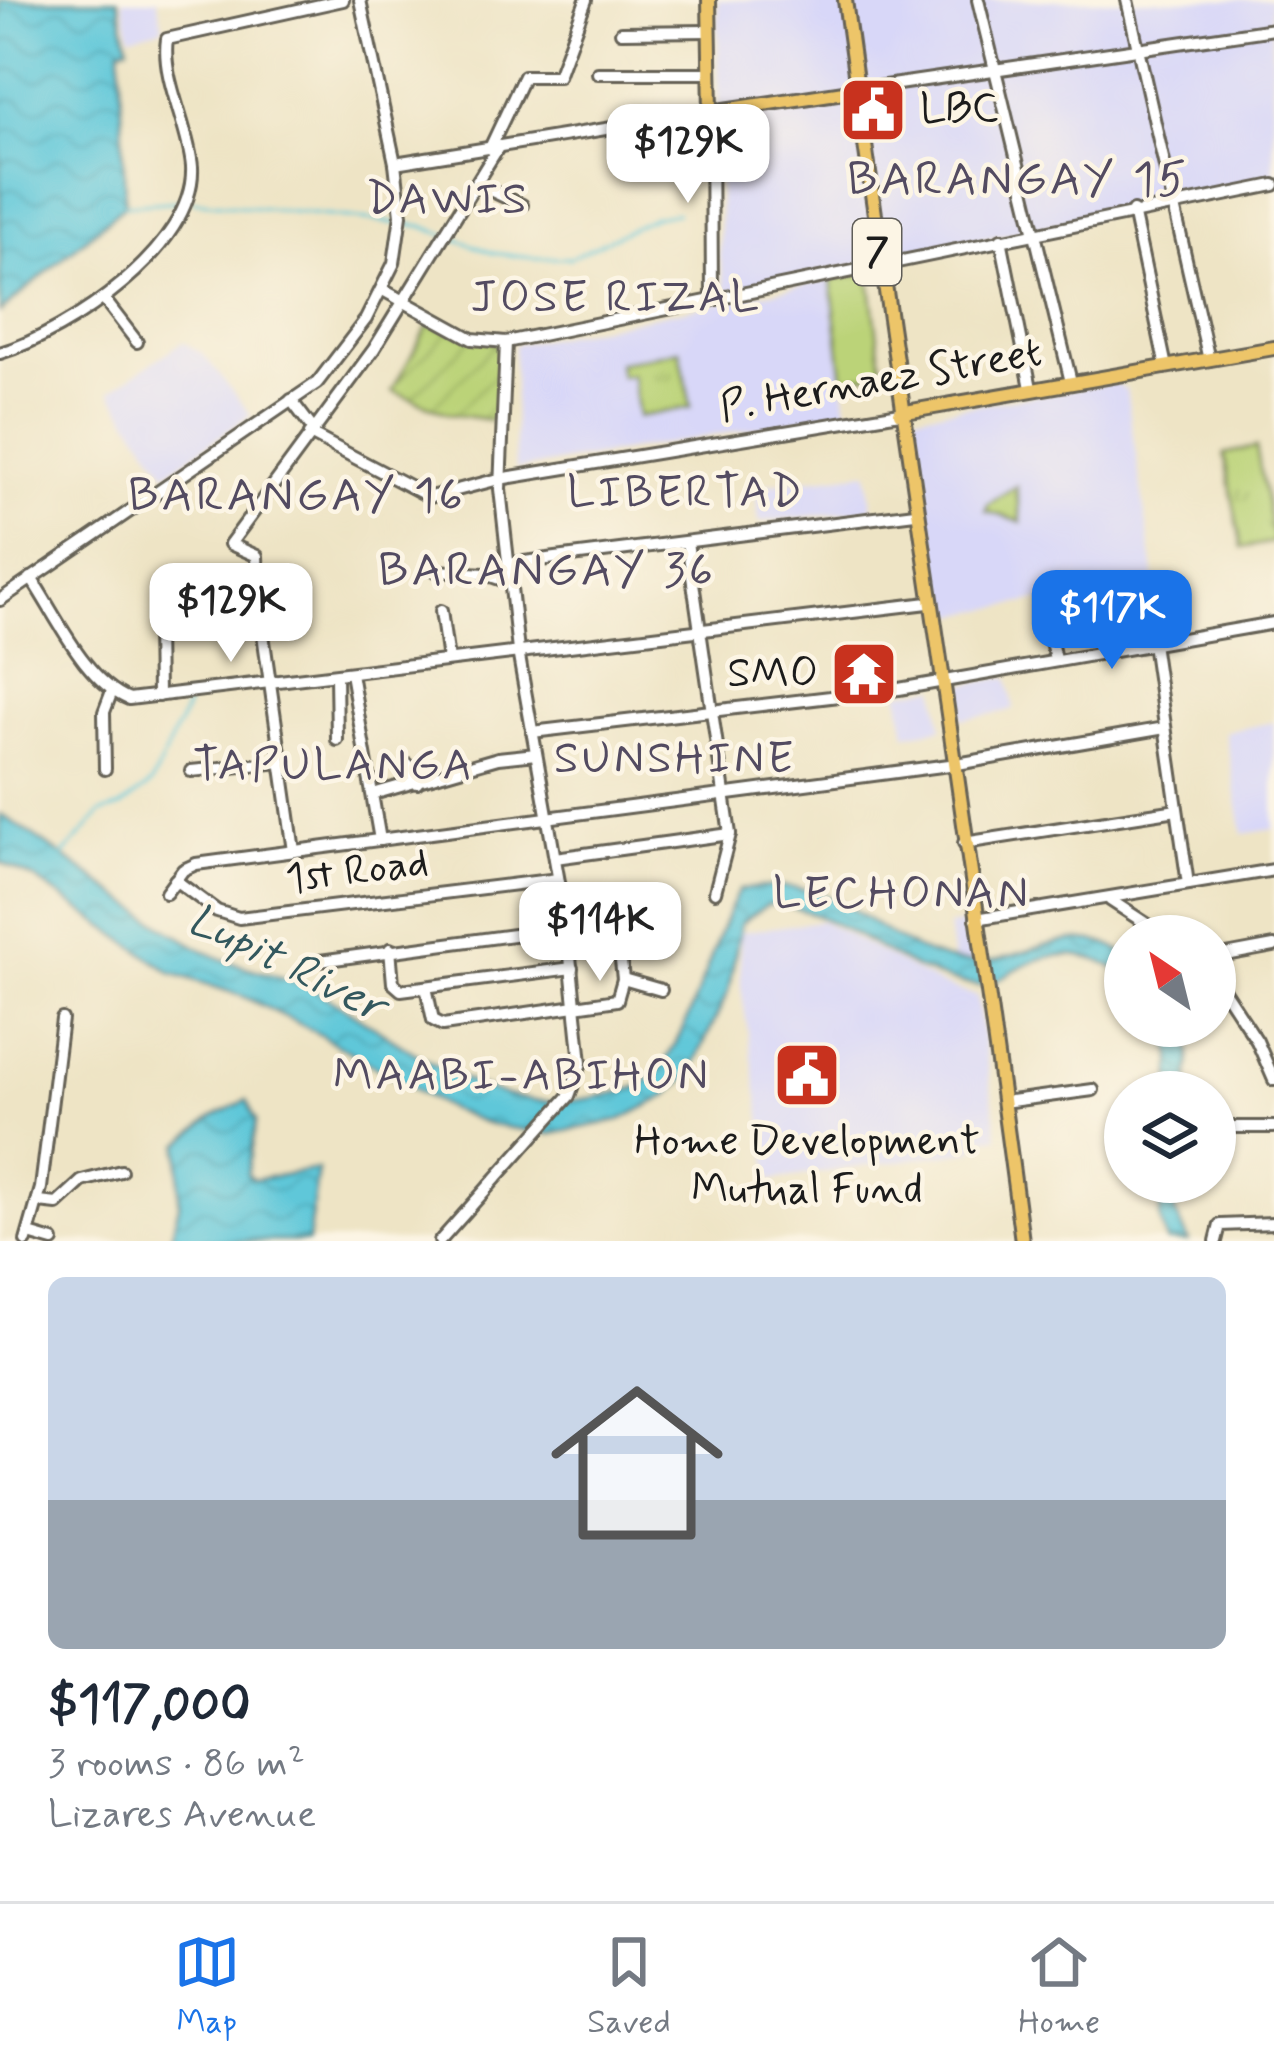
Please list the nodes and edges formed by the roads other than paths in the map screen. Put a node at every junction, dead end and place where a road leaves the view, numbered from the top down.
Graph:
1 (343, 0) edge
2 (360, 0) edge
3 (586, 0) edge
4 (709, 0) edge
5 (845, 0) edge
6 (978, 0) edge
7 (1127, 0) edge
8 (1274, 29) edge
9 (709, 31) junction
10 (621, 32) dead end
11 (1138, 48) junction
12 (994, 69) junction
13 (598, 73) dead end
14 (710, 73) junction
15 (856, 90) junction
16 (711, 112) junction
17 (495, 146) junction
18 (395, 163) junction
19 (477, 184) junction
20 (1274, 185) edge
21 (1175, 204) junction
22 (522, 205) dead end
23 (1133, 212) junction
24 (1034, 231) junction
25 (1001, 238) junction
26 (879, 264) junction
27 (383, 290) junction
28 (104, 299) junction
29 (712, 300) junction
30 (402, 303) junction
31 (137, 342) dead end
32 (506, 342) junction
33 (1274, 348) edge
34 (0, 353) edge
35 (1209, 360) junction
36 (1166, 367) junction
37 (1071, 382) junction
38 (1031, 388) junction
39 (291, 400) junction
40 (900, 413) junction
41 (311, 432) junction
42 (499, 478) junction
43 (915, 513) junction
44 (687, 542) junction
45 (508, 564) junction
46 (436, 571) dead end
47 (31, 578) junction
48 (511, 583) junction
49 (0, 599) edge
50 (928, 603) junction
51 (441, 611) dead end
52 (1045, 615) dead end
53 (1274, 622) edge
54 (157, 625) dead end
55 (700, 629) junction
56 (1153, 643) junction
57 (518, 651) junction
58 (1055, 658) junction
59 (448, 661) junction
60 (352, 673) junction
61 (336, 675) junction
62 (944, 680) junction
63 (270, 683) junction
64 (112, 691) junction
65 (158, 696) junction
66 (712, 712) junction
67 (1166, 728) junction
68 (532, 732) junction
69 (337, 740) dead end
70 (536, 754) junction
71 (282, 762) junction
72 (957, 764) junction
73 (408, 765) dead end
74 (105, 769) dead end
75 (191, 771) dead end
76 (417, 783) junction
77 (374, 794) junction
78 (724, 794) junction
79 (1177, 810) junction
80 (547, 817) junction
81 (730, 834) junction
82 (380, 840) junction
83 (964, 843) junction
84 (294, 851) junction
85 (554, 858) junction
86 (1274, 870) edge
87 (558, 879) junction
88 (175, 880) junction
89 (1188, 884) junction
90 (166, 892) dead end
91 (715, 892) dead end
92 (1110, 900) junction
93 (1133, 915) edge
94 (976, 919) junction
95 (567, 927) junction
96 (1274, 946) edge
97 (390, 949) junction
98 (1236, 953) edge
99 (312, 962) dead end
100 (572, 968) junction
101 (623, 979) junction
102 (426, 987) junction
103 (661, 990) dead end
104 (578, 1008) junction
105 (1236, 1009) edge
106 (62, 1019) dead end
107 (1274, 1080) edge
108 (1093, 1090) dead end
109 (1003, 1102) junction
110 (1274, 1126) edge
111 (1236, 1127) edge
112 (121, 1171) dead end
113 (39, 1202) junction
114 (1274, 1223) edge
115 (28, 1238) edge
116 (53, 1241) edge
117 (440, 1241) edge
118 (1022, 1241) edge
119 (1216, 1241) edge

1 - 28 street
2 - 18 street
3 - 17 street
4 - 9 main road
5 - 15 main road, 7
6 - 12 street
7 - 11 street
8 - 11 street
9 - 10 street
9 - 14 main road
11 - 12 street
11 - 21 street
12 - 15 street
12 - 24 street
13 - 14 street
14 - 16 main road
15 - 16 main road
15 - 26 main road, 7
16 - 17 street
16 - 29 street
17 - 18 street
17 - 19 street
18 - 27 street
19 - 22 street
19 - 30 street
20 - 21 street
21 - 23 street
21 - 35 street
23 - 24 street
23 - 36 street
24 - 25 street
24 - 37 street
25 - 26 street
25 - 38 street
26 - 29 street
26 - 40 main road, 7
27 - 30 street
27 - 39 street
28 - 31 street
28 - 34 street
29 - 32 street
30 - 32 street
30 - 41 street
32 - 42 street
33 - 35 main road, P. Hernaez Street
35 - 36 main road, P. Hernaez Street
36 - 37 main road, P. Hernaez Street
37 - 38 main road, P. Hernaez Street
38 - 40 main road, P. Hernaez Street
39 - 41 street
39 - 47 street
40 - 42 street, P. Hernaez Street
40 - 43 main road, 7
41 - 42 street, P. Hernaez Street
41 - 63 street
42 - 45 street
43 - 44 street
43 - 50 main road, 7
44 - 45 street
44 - 55 street
45 - 48 street
46 - 48 street
47 - 49 street
47 - 64 street
48 - 57 street
50 - 55 street
50 - 62 main road, 7
51 - 59 street
52 - 58 street
53 - 56 street
54 - 65 street
55 - 57 street
55 - 66 street
56 - 58 street
56 - 67 street
57 - 59 street
57 - 68 street
58 - 62 street
59 - 60 street
60 - 61 street
60 - 77 street
61 - 63 street
61 - 69 street
62 - 66 street
62 - 72 main road, 7
63 - 65 street
63 - 71 street
64 - 65 street
64 - 74 street
66 - 68 street
66 - 78 street
67 - 72 street
67 - 79 street
68 - 70 street
70 - 76 street
70 - 80 street
71 - 75 street
71 - 84 street
72 - 78 street
72 - 83 main road, 7
73 - 76 street
76 - 77 street
77 - 82 street
78 - 80 street
78 - 81 street
79 - 83 street
79 - 89 street
80 - 82 street
80 - 85 street
81 - 85 street
81 - 91 street
82 - 84 street
83 - 94 main road, 7
84 - 88 street
85 - 87 street
86 - 89 street
87 - 88 street, 1st Road
87 - 95 street
88 - 90 street
89 - 92 street
92 - 93 street
92 - 94 street
94 - 109 main road, 7
95 - 97 street
95 - 100 street
95 - 101 street
96 - 98 street
97 - 99 street
97 - 102 street
100 - 102 street
100 - 104 street
101 - 103 street
101 - 104 street
102 - 104 street
104 - 117 street
105 - 107 street
106 - 113 street
108 - 109 street
109 - 118 main road, 7
110 - 111 street
112 - 113 street
113 - 115 street
114 - 119 street
115 - 116 street

